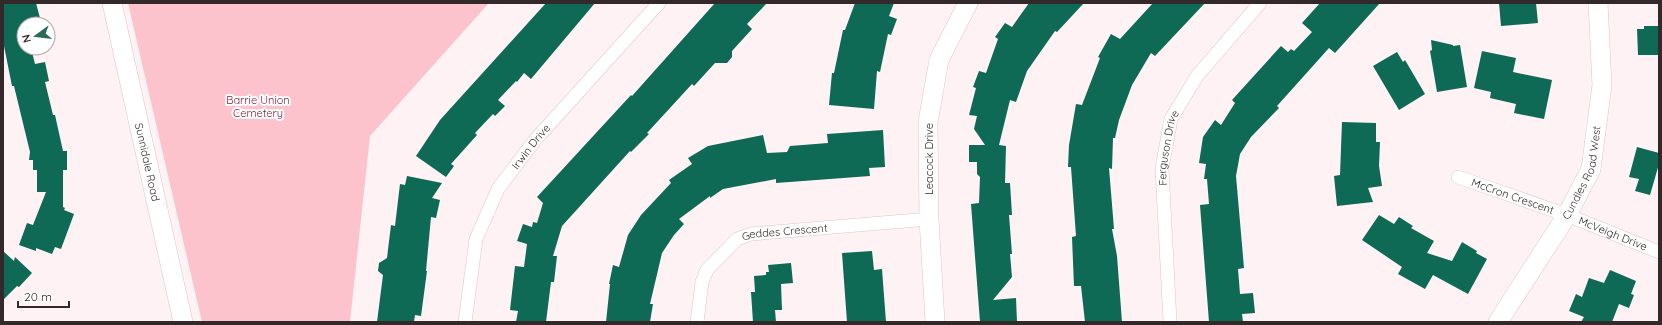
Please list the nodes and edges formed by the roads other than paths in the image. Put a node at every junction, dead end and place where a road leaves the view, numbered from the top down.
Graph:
1 (112, 3) edge
2 (659, 3) edge
3 (968, 3) edge
4 (1260, 3) edge
5 (1598, 3) edge
6 (1458, 178) dead end
7 (1567, 215) junction
8 (929, 219) junction
9 (1659, 252) edge
10 (183, 322) edge
11 (466, 322) edge
12 (697, 322) edge
13 (935, 322) edge
14 (1170, 322) edge
15 (1498, 322) edge

1 - 10 street, Sunnidale Road
2 - 11 street, Irwin Drive
3 - 8 street, Leacock Drive
4 - 14 street, Ferguson Drive
5 - 7 street, Cundles Road West
6 - 7 street, McCron Crescent
7 - 9 street, McVeigh Drive
7 - 15 street, Cundles Road West
8 - 12 street, Geddes Crescent
8 - 13 street, Leacock Drive

